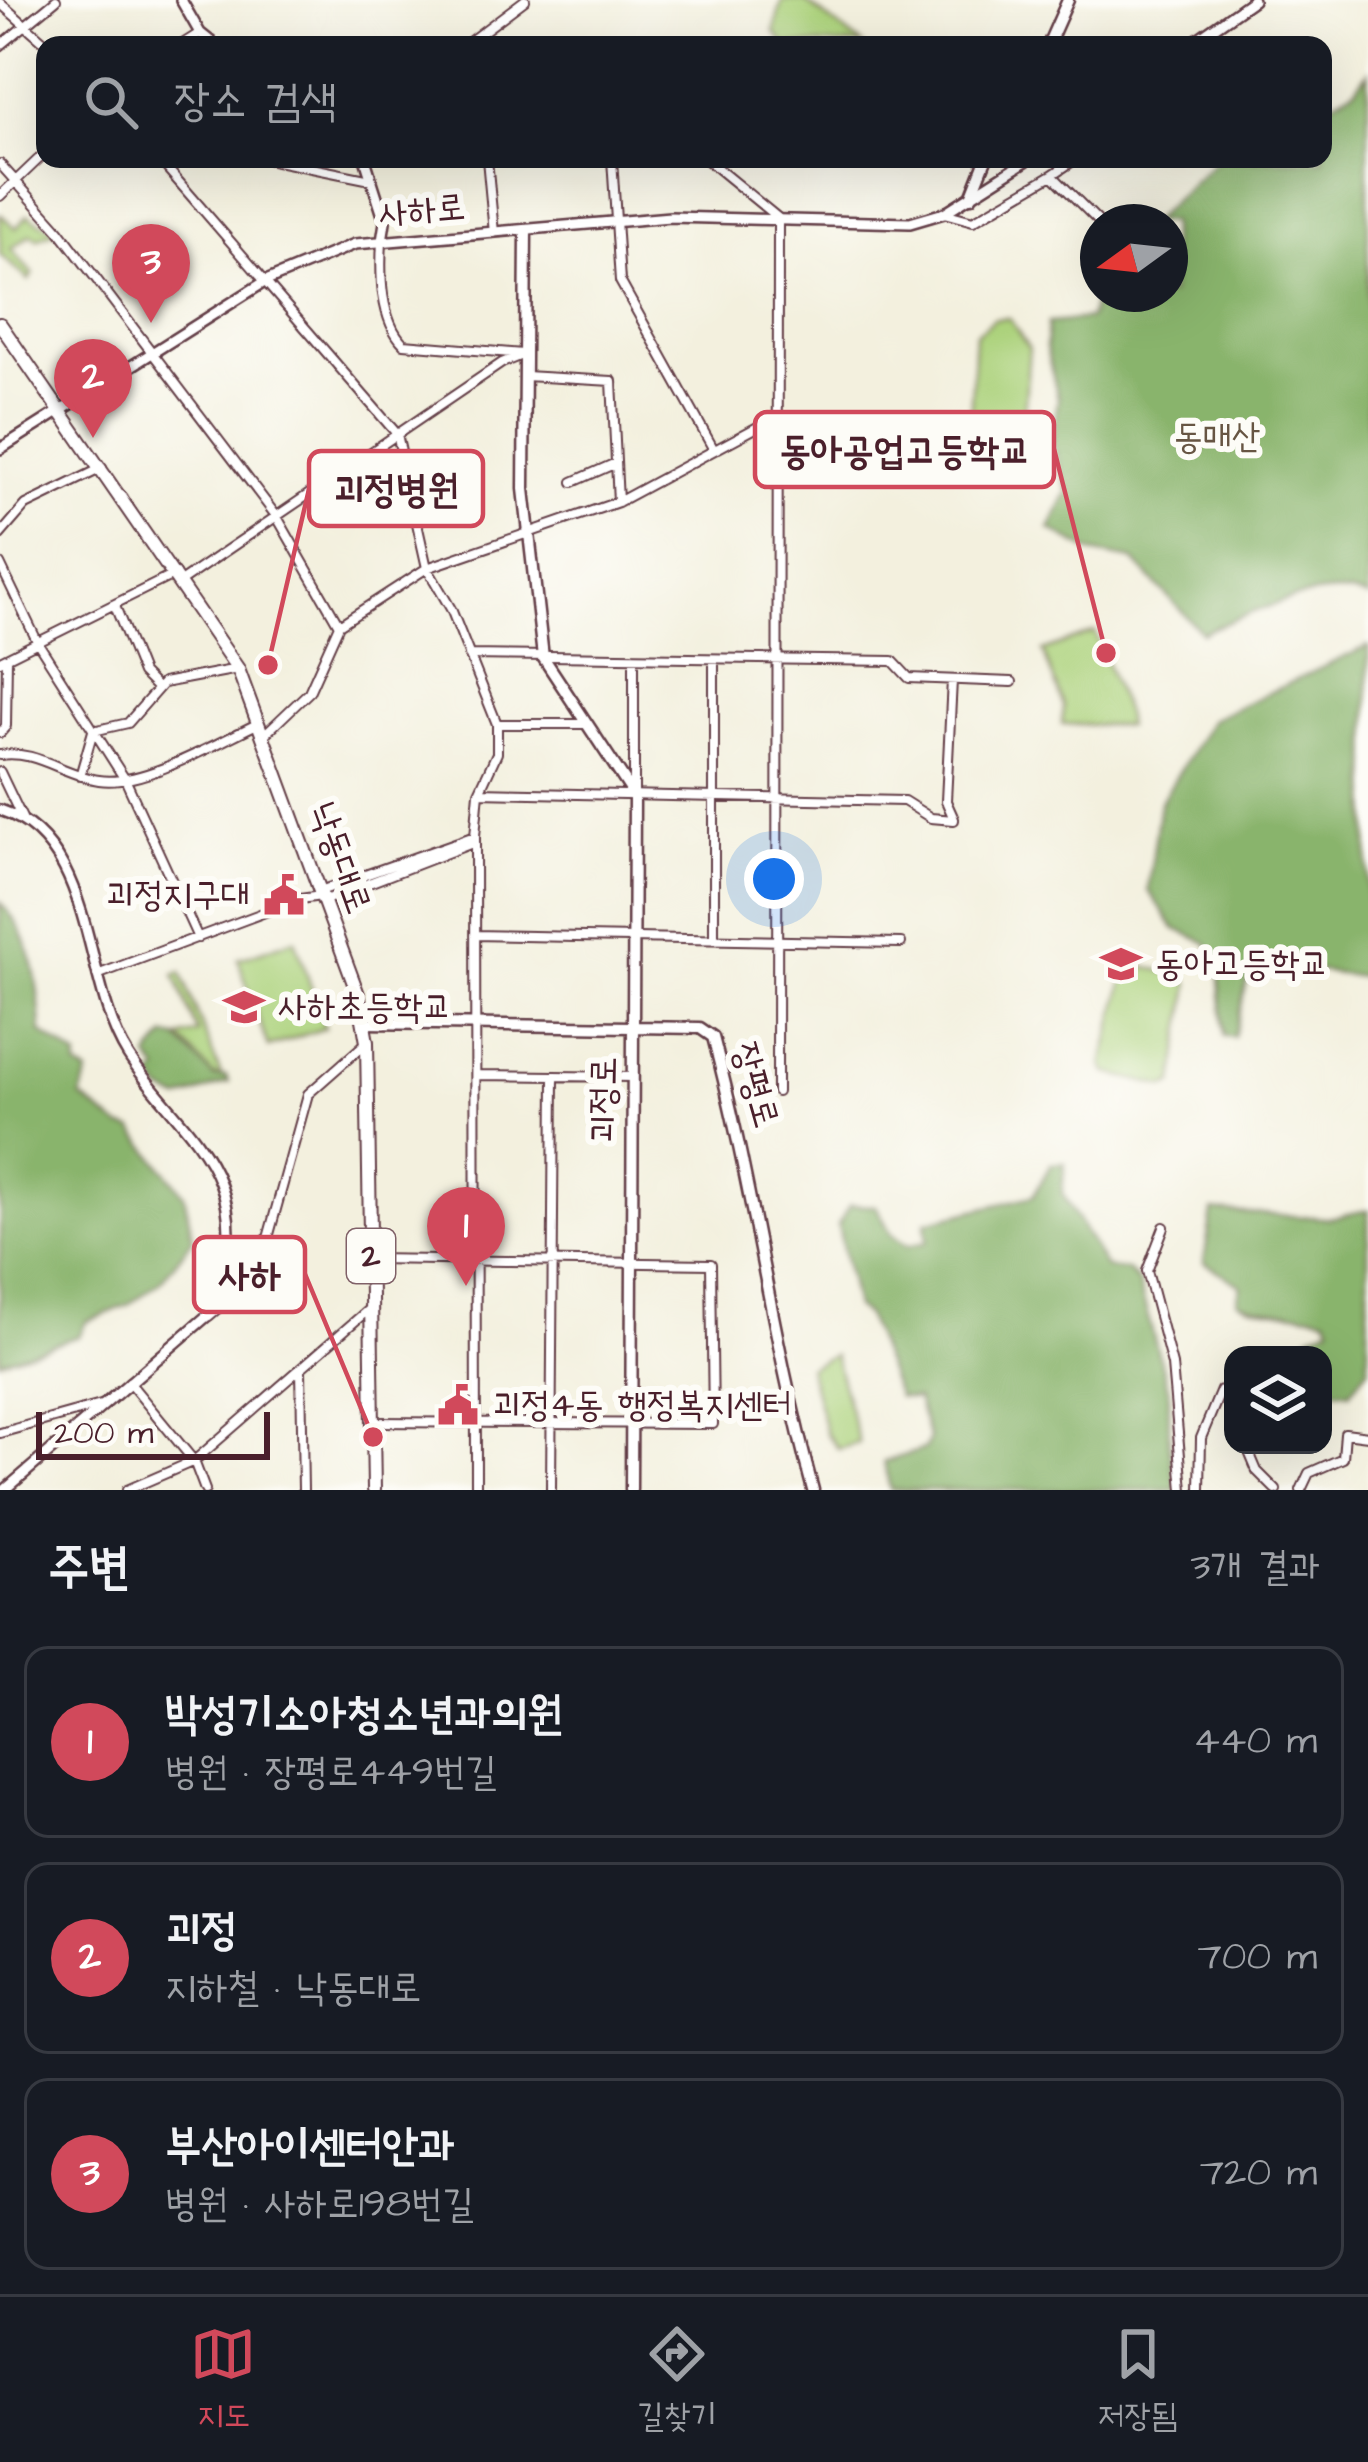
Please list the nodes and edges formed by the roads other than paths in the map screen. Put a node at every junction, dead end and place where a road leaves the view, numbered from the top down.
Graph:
1 (56, 0) edge
2 (181, 0) edge
3 (525, 0) edge
4 (1068, 0) edge
5 (1253, 0) edge
6 (0, 3) edge
7 (23, 25) junction
8 (200, 33) junction
9 (37, 36) edge
10 (195, 36) edge
11 (204, 36) edge
12 (485, 36) edge
13 (1052, 36) edge
14 (1203, 36) edge
15 (0, 46) edge
16 (36, 162) edge
17 (0, 164) edge
18 (167, 168) edge
19 (311, 168) edge
20 (369, 168) edge
21 (488, 168) edge
22 (613, 168) edge
23 (717, 168) edge
24 (982, 168) edge
25 (1015, 168) edge
26 (1062, 168) edge
27 (1052, 175) junction
28 (17, 181) junction
29 (374, 181) junction
30 (0, 196) edge
31 (971, 197) junction
32 (1081, 204) edge
33 (944, 213) junction
34 (778, 218) junction
35 (620, 222) junction
36 (526, 230) junction
37 (494, 232) junction
38 (382, 241) junction
39 (266, 281) junction
40 (0, 324) edge
41 (153, 350) junction
42 (524, 354) junction
43 (525, 376) junction
44 (63, 411) junction
45 (776, 417) junction
46 (397, 434) junction
47 (0, 449) edge
48 (715, 450) junction
49 (616, 463) junction
50 (102, 469) junction
51 (573, 482) dead end
52 (618, 502) junction
53 (277, 517) junction
54 (0, 535) edge
55 (530, 535) junction
56 (0, 564) edge
57 (427, 568) junction
58 (177, 578) junction
59 (115, 606) junction
60 (339, 625) junction
61 (38, 643) junction
62 (470, 655) junction
63 (543, 657) junction
64 (634, 658) junction
65 (3, 659) edge
66 (714, 659) junction
67 (776, 660) junction
68 (238, 669) junction
69 (952, 680) junction
70 (1012, 682) dead end
71 (157, 688) junction
72 (497, 724) junction
73 (587, 724) junction
74 (262, 729) junction
75 (93, 731) junction
76 (0, 733) edge
77 (0, 755) edge
78 (0, 772) edge
79 (80, 776) junction
80 (125, 781) junction
81 (479, 792) junction
82 (634, 795) junction
83 (714, 797) junction
84 (777, 798) junction
85 (0, 811) edge
86 (22, 818) junction
87 (475, 839) junction
88 (322, 896) junction
89 (476, 934) junction
90 (198, 938) junction
91 (633, 938) junction
92 (714, 939) junction
93 (776, 941) junction
94 (901, 943) dead end
95 (97, 975) junction
96 (365, 1023) junction
97 (478, 1025) junction
98 (635, 1027) junction
99 (368, 1042) junction
100 (476, 1075) junction
101 (554, 1076) junction
102 (633, 1076) junction
103 (777, 1092) dead end
104 (1164, 1227) dead end
105 (371, 1259) junction
106 (476, 1261) junction
107 (553, 1262) junction
108 (633, 1263) junction
109 (372, 1306) junction
110 (207, 1316) junction
111 (301, 1368) junction
112 (128, 1381) junction
113 (1224, 1390) edge
114 (101, 1405) junction
115 (373, 1422) junction
116 (477, 1423) junction
117 (551, 1423) junction
118 (632, 1424) junction
119 (0, 1433) edge
120 (1368, 1436) edge
121 (1250, 1454) edge
122 (194, 1461) junction
123 (5, 1490) edge
124 (127, 1490) edge
125 (205, 1490) edge
126 (303, 1490) edge
127 (374, 1490) edge
128 (476, 1490) edge
129 (551, 1490) edge
130 (631, 1490) edge
131 (813, 1490) edge
132 (1183, 1490) edge
133 (1200, 1490) edge
134 (1276, 1490) edge
135 (1301, 1490) edge

1 - 7 street
2 - 8 street
3 - 12 street
4 - 13 main road
5 - 14 street
6 - 7 street
7 - 9 street
7 - 15 street
8 - 10 street
8 - 11 street
16 - 28 street
17 - 28 street
18 - 39 street
19 - 29 street
20 - 29 street
21 - 37 street
22 - 35 street
23 - 34 street
24 - 31 main road
25 - 31 street, 사하로
26 - 27 street
27 - 32 street
27 - 33 street
28 - 30 street
28 - 41 street
29 - 38 street
31 - 33 street, 사하로
33 - 34 street, 사하로
34 - 35 street, 사하로
34 - 45 street
35 - 36 street, 사하로
35 - 48 street
36 - 37 street, 사하로
36 - 42 main road
37 - 38 street, 사하로
38 - 39 street, 사하로
38 - 42 street
39 - 41 street, 사하로
39 - 46 street
40 - 44 main road, 낙동대로 / 2
41 - 44 street, 사하로
41 - 53 street
42 - 43 main road
42 - 46 street
43 - 49 street
43 - 55 main road
44 - 47 street, 사하로
44 - 50 main road, 낙동대로 / 2
45 - 48 street
45 - 67 street
46 - 53 street
46 - 57 street
48 - 52 street
49 - 51 street
49 - 52 street
50 - 54 street
50 - 58 main road, 낙동대로 / 2
52 - 55 street
53 - 58 street
53 - 60 street
55 - 57 street
55 - 63 main road
56 - 61 street
57 - 60 street
57 - 62 street
58 - 59 street
58 - 68 main road, 낙동대로 / 2
59 - 61 street
59 - 71 street
60 - 74 street
61 - 65 street
61 - 75 street
62 - 63 street
62 - 72 street
63 - 64 street
63 - 73 main road
64 - 66 street
64 - 82 street
65 - 76 street
66 - 67 street
66 - 83 street
67 - 69 street
67 - 84 street
68 - 71 street
68 - 74 main road, 낙동대로 / 2
69 - 70 street
69 - 84 street
71 - 75 street
72 - 73 street
72 - 81 street
73 - 82 main road
74 - 80 street
74 - 88 main road, 낙동대로 / 2
75 - 79 street
75 - 80 street
77 - 79 street
78 - 86 street
79 - 80 street
80 - 90 street
81 - 82 street
81 - 87 street
82 - 83 street
82 - 91 main road, 괴정로
83 - 84 street
83 - 92 street
84 - 93 street
85 - 86 street
86 - 95 street
87 - 88 street
87 - 89 street
88 - 90 street
88 - 96 main road, 낙동대로 / 2
89 - 91 street
89 - 97 street
90 - 95 street
91 - 92 street
91 - 98 main road, 괴정로
92 - 93 street
93 - 94 street
93 - 103 street
95 - 110 street
96 - 97 main road, 장평로
96 - 99 main road, 낙동대로 / 2
97 - 98 main road, 장평로
97 - 100 street
98 - 102 main road, 괴정로
98 - 131 main road, 장평로
99 - 105 main road, 낙동대로 / 2
99 - 110 street
100 - 101 street
100 - 106 street
101 - 102 street
101 - 107 street
102 - 108 main road, 괴정로
104 - 132 street
105 - 106 street
105 - 109 main road, 낙동대로 / 2
106 - 107 street
106 - 116 street
107 - 108 street
107 - 117 street
108 - 118 main road, 괴정로
108 - 118 street
109 - 111 street
109 - 115 main road, 낙동대로 / 2
110 - 112 street
111 - 122 street
111 - 126 street
112 - 114 street
112 - 122 street
113 - 133 street
114 - 119 street
114 - 123 street
115 - 116 street
115 - 127 main road, 낙동대로 / 2
116 - 117 street
116 - 128 street
117 - 118 street
117 - 129 street
118 - 130 main road, 괴정로
120 - 135 street
121 - 134 street
122 - 124 street
122 - 125 street

